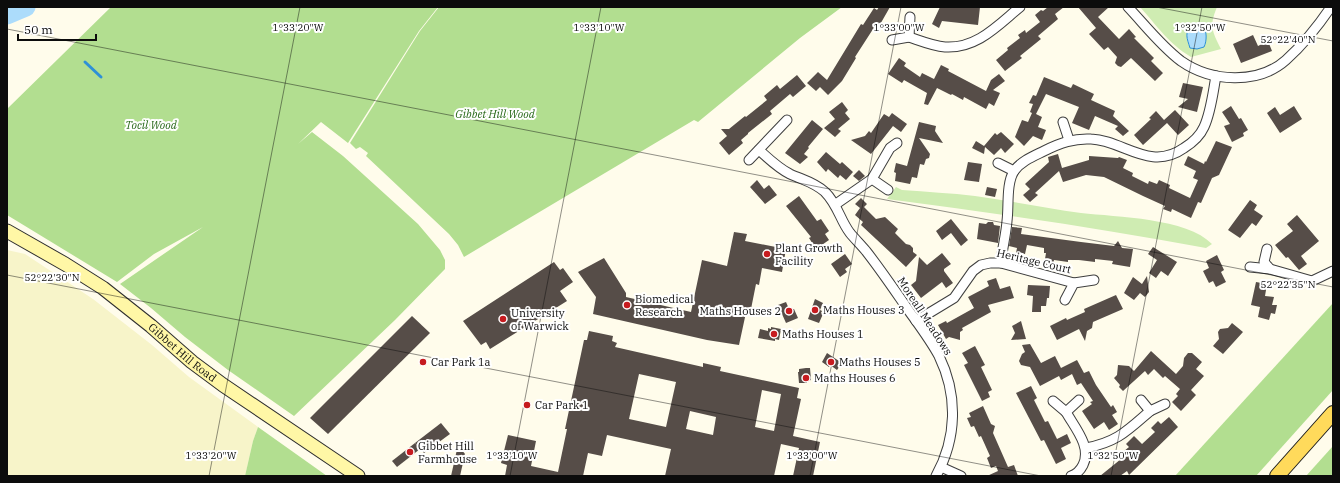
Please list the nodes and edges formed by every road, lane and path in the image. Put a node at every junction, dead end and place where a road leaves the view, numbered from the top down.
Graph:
1 (1020, 7) edge
2 (1128, 7) edge
3 (1331, 7) edge
4 (910, 17) dead end
5 (909, 37) junction
6 (892, 40) dead end
7 (1216, 76) junction
8 (787, 120) dead end
9 (1063, 122) dead end
10 (1069, 140) junction
11 (897, 143) dead end
12 (759, 150) junction
13 (749, 160) dead end
14 (998, 163) dead end
15 (1014, 171) junction
16 (872, 179) junction
17 (888, 190) dead end
18 (836, 204) junction
19 (7, 231) edge
20 (1267, 249) dead end
21 (1001, 263) junction
22 (1250, 267) dead end
23 (1270, 269) junction
24 (1333, 271) edge
25 (1094, 280) dead end
26 (1074, 283) junction
27 (1065, 300) dead end
28 (916, 321) junction
29 (1079, 400) dead end
30 (1141, 400) dead end
31 (1053, 401) dead end
32 (1165, 404) dead end
33 (1150, 411) junction
34 (1066, 412) junction
35 (1333, 413) edge
36 (1086, 448) junction
37 (941, 467) junction
38 (358, 476) edge
39 (936, 476) edge
40 (961, 476) edge
41 (1071, 476) edge
42 (1277, 476) edge

1 - 5 street
2 - 7 street
3 - 7 street
4 - 5 street
5 - 6 street
7 - 10 street
8 - 12 street
9 - 10 street
10 - 15 street
11 - 16 street
12 - 13 street
12 - 18 street, Moreall Meadows
14 - 15 street
15 - 21 street
16 - 17 street
16 - 18 street
18 - 28 street, Moreall Meadows
19 - 38 street, Gibbet Hill Road
20 - 23 street
21 - 26 street, Heritage Court
21 - 28 street, Heritage Court
22 - 23 street
23 - 24 street
25 - 26 street, Heritage Court
26 - 27 street, Heritage Court
28 - 37 street, Moreall Meadows
29 - 34 street
30 - 33 street
31 - 34 street
32 - 33 street
33 - 36 street
34 - 36 street
35 - 42 main road
36 - 41 street
37 - 39 street, Moreall Meadows
37 - 40 street

